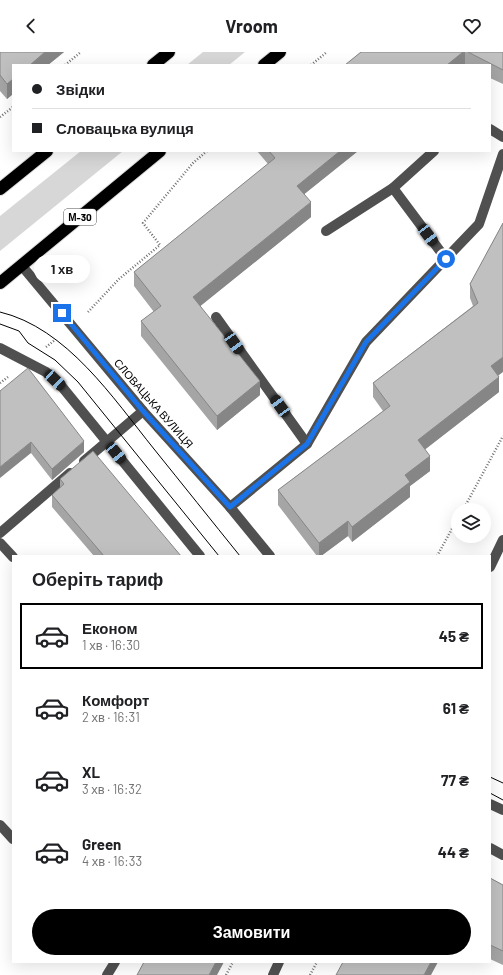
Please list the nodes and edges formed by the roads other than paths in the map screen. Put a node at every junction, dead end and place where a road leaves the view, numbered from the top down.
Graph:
1 (169, 52) edge
2 (280, 52) edge
3 (154, 64) edge
4 (265, 64) edge
5 (491, 130) edge
6 (503, 137) edge
7 (46, 152) edge
8 (159, 152) edge
9 (433, 152) edge
10 (503, 154) edge
11 (393, 188) junction
12 (0, 189) edge
13 (326, 231) dead end
14 (446, 259) junction
15 (22, 266) junction
16 (0, 283) edge
17 (216, 318) dead end
18 (0, 348) edge
19 (143, 411) junction
20 (107, 442) junction
21 (307, 444) junction
22 (230, 507) junction
23 (0, 533) edge
24 (503, 540) edge
25 (0, 542) edge
26 (199, 555) edge
27 (269, 555) edge
28 (12, 556) edge
29 (491, 565) edge
30 (491, 804) edge
31 (503, 810) edge
32 (0, 825) edge
33 (12, 838) edge
34 (491, 848) edge
35 (503, 854) edge
36 (114, 963) edge
37 (279, 963) edge
38 (108, 975) edge
39 (273, 975) edge

1 - 3 highway
2 - 4 highway
5 - 6 street
7 - 12 highway
8 - 15 highway, М-30
9 - 11 street
10 - 14 street
11 - 13 street
11 - 14 street
14 - 21 street
15 - 16 highway, М-30
15 - 19 street, СЛОВАЦЬКА ВУЛИЦЯ
17 - 21 street
18 - 20 street
19 - 20 street
19 - 22 street, СЛОВАЦЬКА ВУЛИЦЯ
20 - 23 street
20 - 26 street
21 - 22 street
22 - 27 street, СЛОВАЦЬКА ВУЛИЦЯ
24 - 29 street
25 - 28 street
30 - 31 street
32 - 33 street
34 - 35 street
36 - 38 street
37 - 39 street

